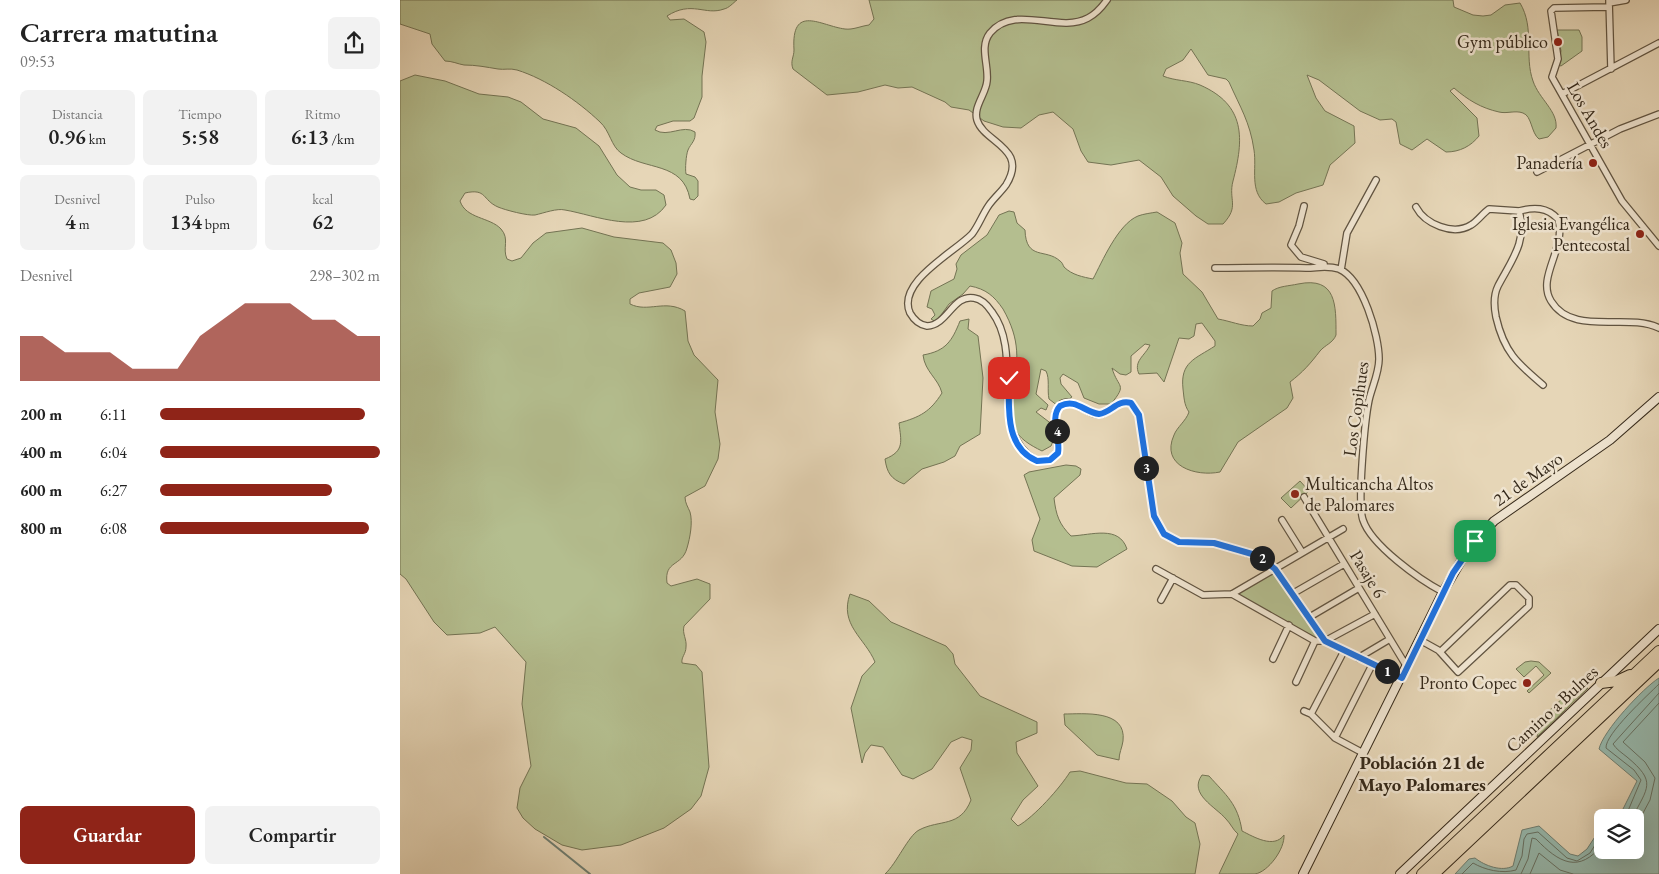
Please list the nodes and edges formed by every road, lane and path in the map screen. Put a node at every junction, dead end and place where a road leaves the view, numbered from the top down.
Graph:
1 (1107, 0) edge
2 (1626, 0) edge
3 (1608, 4) edge
4 (1659, 44) edge
5 (1611, 69) junction
6 (1562, 94) junction
7 (1659, 114) edge
8 (1590, 144) junction
9 (1537, 172) dead end
10 (1376, 180) dead end
11 (1304, 206) dead end
12 (1416, 207) dead end
13 (1519, 211) junction
14 (1659, 246) edge
15 (1326, 265) junction
16 (1215, 268) dead end
17 (1341, 270) junction
18 (1659, 328) edge
19 (1543, 385) dead end
20 (1659, 397) edge
21 (1304, 497) dead end
22 (1282, 520) dead end
23 (1343, 529) dead end
24 (1328, 537) junction
25 (1302, 552) junction
26 (1344, 564) junction
27 (1156, 569) dead end
28 (1275, 569) junction
29 (1173, 578) junction
30 (1359, 588) junction
31 (1444, 592) junction
32 (1232, 594) junction
33 (1292, 594) junction
34 (1162, 600) dead end
35 (1374, 614) junction
36 (1308, 618) junction
37 (1289, 625) junction
38 (1659, 629) edge
39 (1390, 639) junction
40 (1420, 640) junction
41 (1315, 641) junction
42 (1325, 641) junction
43 (1659, 651) edge
44 (1344, 652) junction
45 (1440, 652) junction
46 (1358, 658) junction
47 (1273, 659) dead end
48 (1659, 662) edge
49 (1372, 665) junction
50 (1407, 667) junction
51 (1639, 669) junction
52 (1402, 678) junction
53 (1296, 682) dead end
54 (1601, 683) junction
55 (1304, 711) dead end
56 (1311, 714) junction
57 (1335, 738) junction
58 (1363, 753) junction
59 (1303, 874) edge
60 (1400, 874) edge
61 (1422, 874) edge
62 (1434, 874) edge

1 - 28 street
2 - 3 street
3 - 5 street
3 - 6 street, Los Andes
4 - 5 street
5 - 6 street
6 - 8 street, Los Andes
7 - 8 street
8 - 9 street
8 - 14 street, Los Andes
10 - 17 street
11 - 15 street
12 - 13 street
13 - 18 street
13 - 19 street
15 - 16 street, Los Copihues
15 - 17 street, Los Copihues
17 - 31 street, Los Copihues
20 - 31 street, 21 de Mayo
21 - 24 street, Pasaje 6
22 - 25 street
23 - 24 street
24 - 25 street
24 - 26 street, Pasaje 6
25 - 28 street
26 - 30 street, Pasaje 6
26 - 33 street
27 - 29 street
28 - 32 street
28 - 33 street
29 - 32 street
29 - 34 street
30 - 35 street, Pasaje 6
30 - 36 street
31 - 40 street, 21 de Mayo
32 - 37 street
33 - 36 street
35 - 39 street, Pasaje 6
35 - 42 street
36 - 42 street
37 - 41 street
37 - 47 street
38 - 54 street, Camino a Bulnes
39 - 46 street
39 - 50 street, Pasaje 6
40 - 45 street
40 - 50 street, 21 de Mayo
41 - 42 street
41 - 53 street
42 - 44 street
43 - 51 highway
44 - 46 street
44 - 56 street
45 - 45 street
46 - 49 street
48 - 62 highway
49 - 52 street
49 - 57 street
50 - 52 street, 21 de Mayo
51 - 54 highway
51 - 61 highway
52 - 58 street, 21 de Mayo
54 - 60 street, Camino a Bulnes
55 - 56 street
56 - 57 street
57 - 58 street
58 - 59 street, 21 de Mayo

